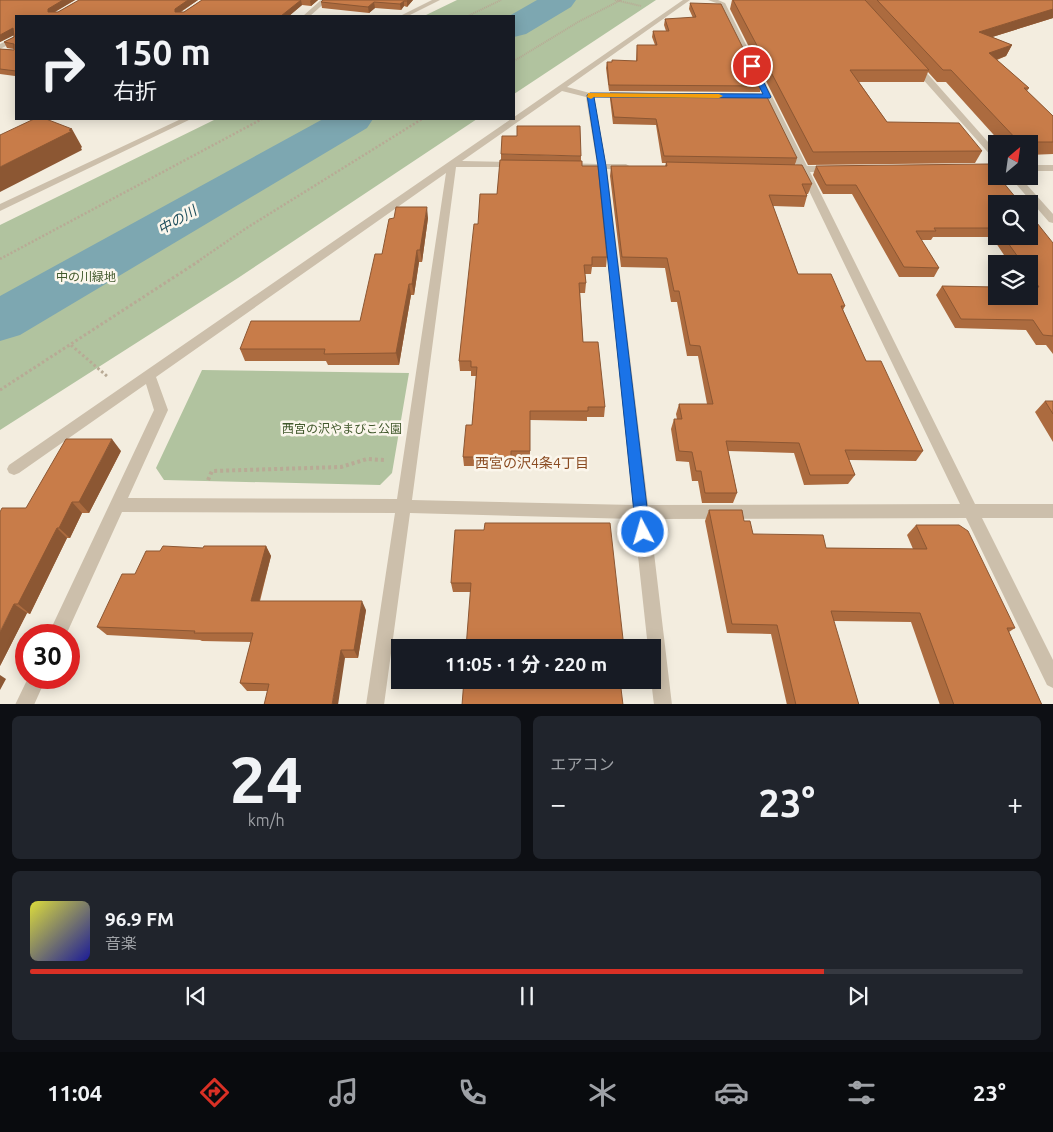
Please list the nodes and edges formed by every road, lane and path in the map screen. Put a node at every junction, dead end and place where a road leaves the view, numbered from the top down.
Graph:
1 (325, 0) edge
2 (437, 0) edge
3 (501, 0) edge
4 (616, 0) edge
5 (686, 0) edge
6 (711, 0) edge
7 (621, 1) edge
8 (634, 12) dead end
9 (307, 15) edge
10 (405, 15) edge
11 (470, 15) edge
12 (15, 39) edge
13 (3, 50) edge
14 (910, 60) edge
15 (515, 61) edge
16 (560, 88) junction
17 (590, 95) junction
18 (640, 95) edge
19 (185, 120) edge
20 (260, 120) edge
21 (420, 120) edge
22 (515, 120) edge
23 (515, 120) edge
24 (988, 147) edge
25 (452, 164) junction
26 (527, 165) edge
27 (555, 166) edge
28 (602, 166) junction
29 (640, 167) edge
30 (967, 168) edge
31 (988, 168) edge
32 (1038, 168) edge
33 (1053, 168) edge
34 (775, 169) edge
35 (842, 169) edge
36 (804, 170) junction
37 (1022, 185) edge
38 (0, 208) edge
39 (1053, 220) edge
40 (0, 259) edge
41 (71, 345) junction
42 (149, 375) junction
43 (0, 390) edge
44 (124, 392) junction
45 (390, 460) dead end
46 (14, 469) dead end
47 (205, 488) dead end
48 (117, 505) junction
49 (403, 506) junction
50 (970, 510) junction
51 (1053, 511) edge
52 (641, 512) junction
53 (62, 624) edge
54 (1053, 679) edge
55 (32, 689) edge
56 (24, 704) edge
57 (375, 704) edge
58 (663, 704) edge

1 - 9 street
2 - 10 street
3 - 11 path
4 - 7 path
5 - 16 street
6 - 36 street
7 - 8 path
7 - 15 path
12 - 13 street
14 - 24 street
16 - 17 street
16 - 22 street
17 - 18 street
17 - 28 street
19 - 38 street
20 - 40 path
21 - 41 path
23 - 25 street
25 - 26 street
25 - 42 street
25 - 49 street
27 - 28 street
28 - 29 street
28 - 52 street
30 - 31 street
32 - 33 street
34 - 36 street
35 - 36 street
36 - 50 street
37 - 39 street
41 - 43 path
41 - 44 path
42 - 44 street
42 - 48 street
44 - 46 street
45 - 47 path
48 - 49 street
48 - 53 street
49 - 52 street
49 - 57 street
50 - 51 street
50 - 52 street
50 - 54 street
52 - 58 street
55 - 56 street

